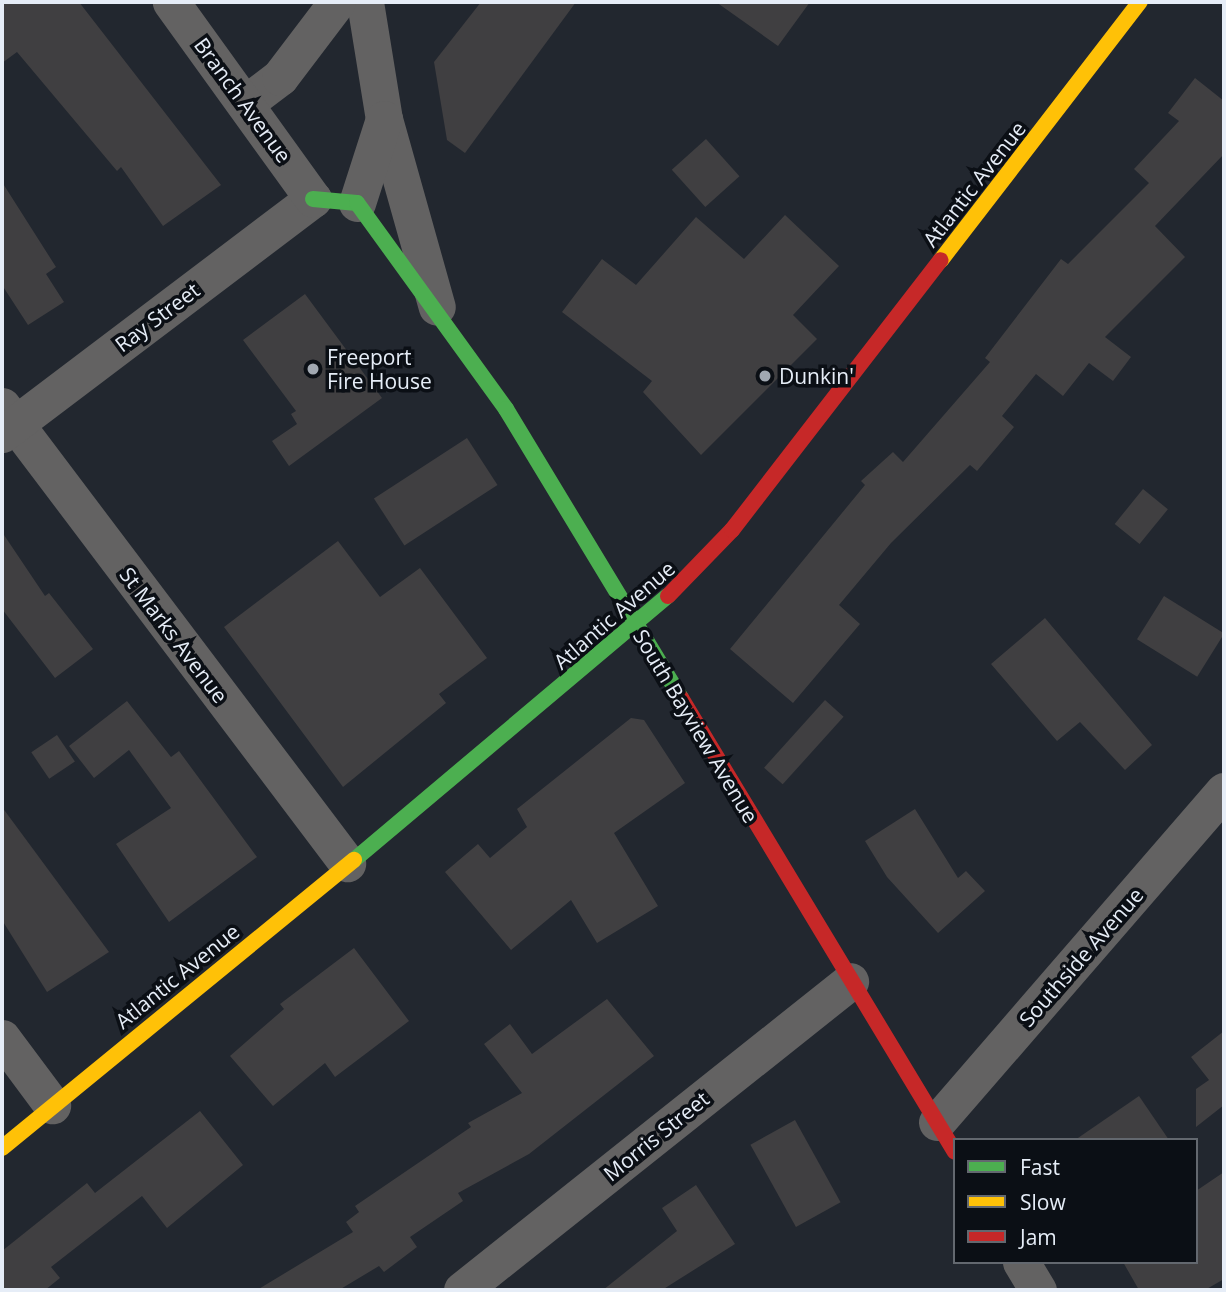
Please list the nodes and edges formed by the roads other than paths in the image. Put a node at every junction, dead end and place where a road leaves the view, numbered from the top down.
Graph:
1 (171, 2) edge
2 (337, 2) edge
3 (365, 2) edge
4 (1140, 2) edge
5 (247, 102) junction
6 (384, 119) junction
7 (313, 199) junction
8 (357, 203) junction
9 (442, 321) junction
10 (6, 422) edge
11 (637, 627) junction
12 (1224, 791) edge
13 (347, 863) junction
14 (850, 981) junction
15 (2, 1038) edge
16 (52, 1105) junction
17 (946, 1137) edge
18 (2, 1148) edge
19 (1022, 1264) edge
20 (462, 1290) edge
21 (1038, 1290) edge

1 - 5 street, Branch Avenue
2 - 5 street
3 - 6 street
4 - 11 main road, Atlantic Avenue
5 - 7 street, Branch Avenue
6 - 8 street
6 - 9 street
7 - 8 main road
7 - 10 street, Ray Street
8 - 9 main road, South Bayview Avenue
9 - 11 main road, South Bayview Avenue
10 - 13 street, St Marks Avenue
11 - 13 main road, Atlantic Avenue
11 - 14 main road, South Bayview Avenue
12 - 17 street, Southside Avenue
13 - 16 main road, Atlantic Avenue
14 - 17 main road, South Bayview Avenue
14 - 20 street, Morris Street
15 - 16 street
16 - 18 main road, Atlantic Avenue
19 - 21 street

